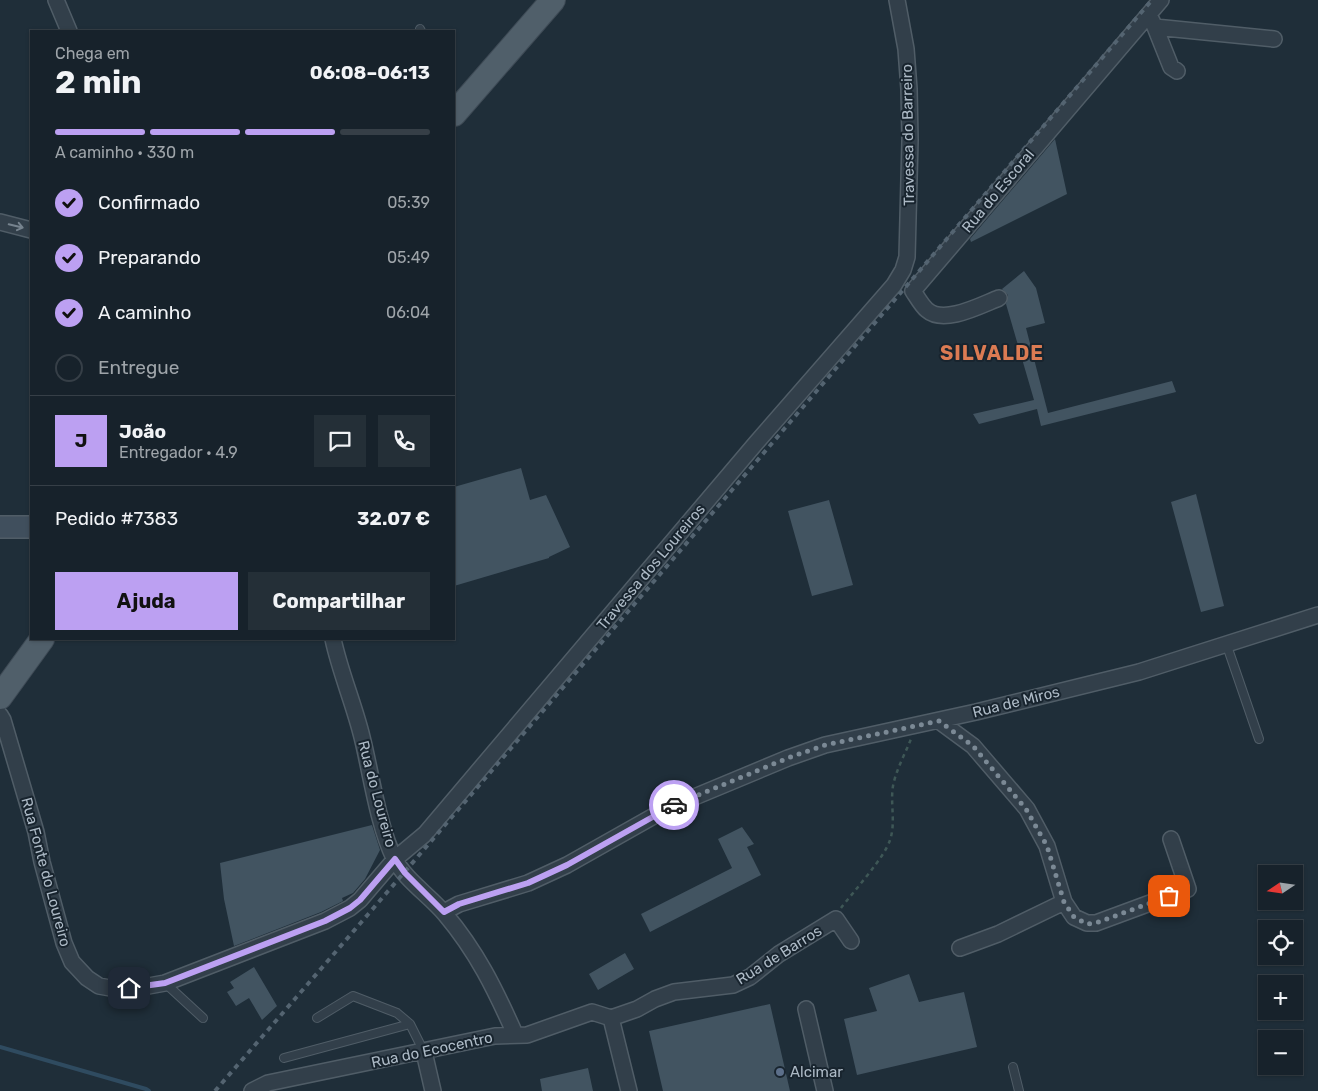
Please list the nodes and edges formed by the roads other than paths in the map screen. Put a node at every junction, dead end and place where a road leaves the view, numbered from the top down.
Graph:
1 (56, 0) edge
2 (553, 0) edge
3 (897, 0) edge
4 (1161, 0) edge
5 (1152, 21) junction
6 (69, 30) edge
7 (1274, 39) dead end
8 (1177, 71) dead end
9 (455, 113) edge
10 (0, 222) edge
11 (30, 230) edge
12 (903, 270) joint
13 (999, 298) dead end
14 (30, 512) edge
15 (0, 514) edge
16 (0, 527) edge
17 (30, 527) edge
18 (1318, 615) edge
19 (41, 640) edge
20 (333, 640) edge
21 (1226, 643) junction
22 (0, 697) edge
23 (0, 715) edge
24 (939, 721) junction
25 (1258, 739) dead end
26 (1171, 839) dead end
27 (395, 859) junction
28 (1064, 902) junction
29 (444, 912) junction
30 (851, 941) dead end
31 (960, 948) dead end
32 (165, 983) junction
33 (806, 1009) dead end
34 (203, 1018) dead end
35 (317, 1018) dead end
36 (611, 1018) junction
37 (410, 1024) junction
38 (515, 1034) junction
39 (424, 1052) junction
40 (284, 1058) dead end
41 (1014, 1067) dead end
42 (252, 1091) edge
43 (433, 1091) edge
44 (629, 1091) edge
45 (825, 1091) edge
46 (1019, 1091) edge

1 - 6 street
2 - 9 main road
3 - 12 street, Travessa do Barreiro
4 - 5 street, Rua do Escoral
5 - 7 street
5 - 8 street
5 - 13 street, Rua do Escoral
10 -> 11 street
12 - 27 street, Travessa dos Loureiros
14 - 15 main road
16 - 17 main road
18 - 21 street, Rua de Miros
19 - 22 main road
20 - 27 street, Rua do Loureiro
21 - 24 street, Rua de Miros
21 - 25 lane
23 - 32 street, Rua Fonte do Loureiro
24 - 28 street
24 - 29 street, Rua de Miros
26 - 28 street
27 - 29 street, Rua do Loureiro
27 - 32 street, Rua Fonte do Loureiro
28 - 31 street
29 - 38 street, Rua do Loureiro
30 - 36 street, Rua de Barros
32 - 34 lane
33 - 45 street
35 - 37 lane
36 - 38 street, Rua do Ecocentro
36 - 44 street
37 - 39 lane
37 - 40 lane
38 - 39 street, Rua do Ecocentro
39 - 42 street, Rua do Ecocentro
39 - 43 street
41 - 46 lane

